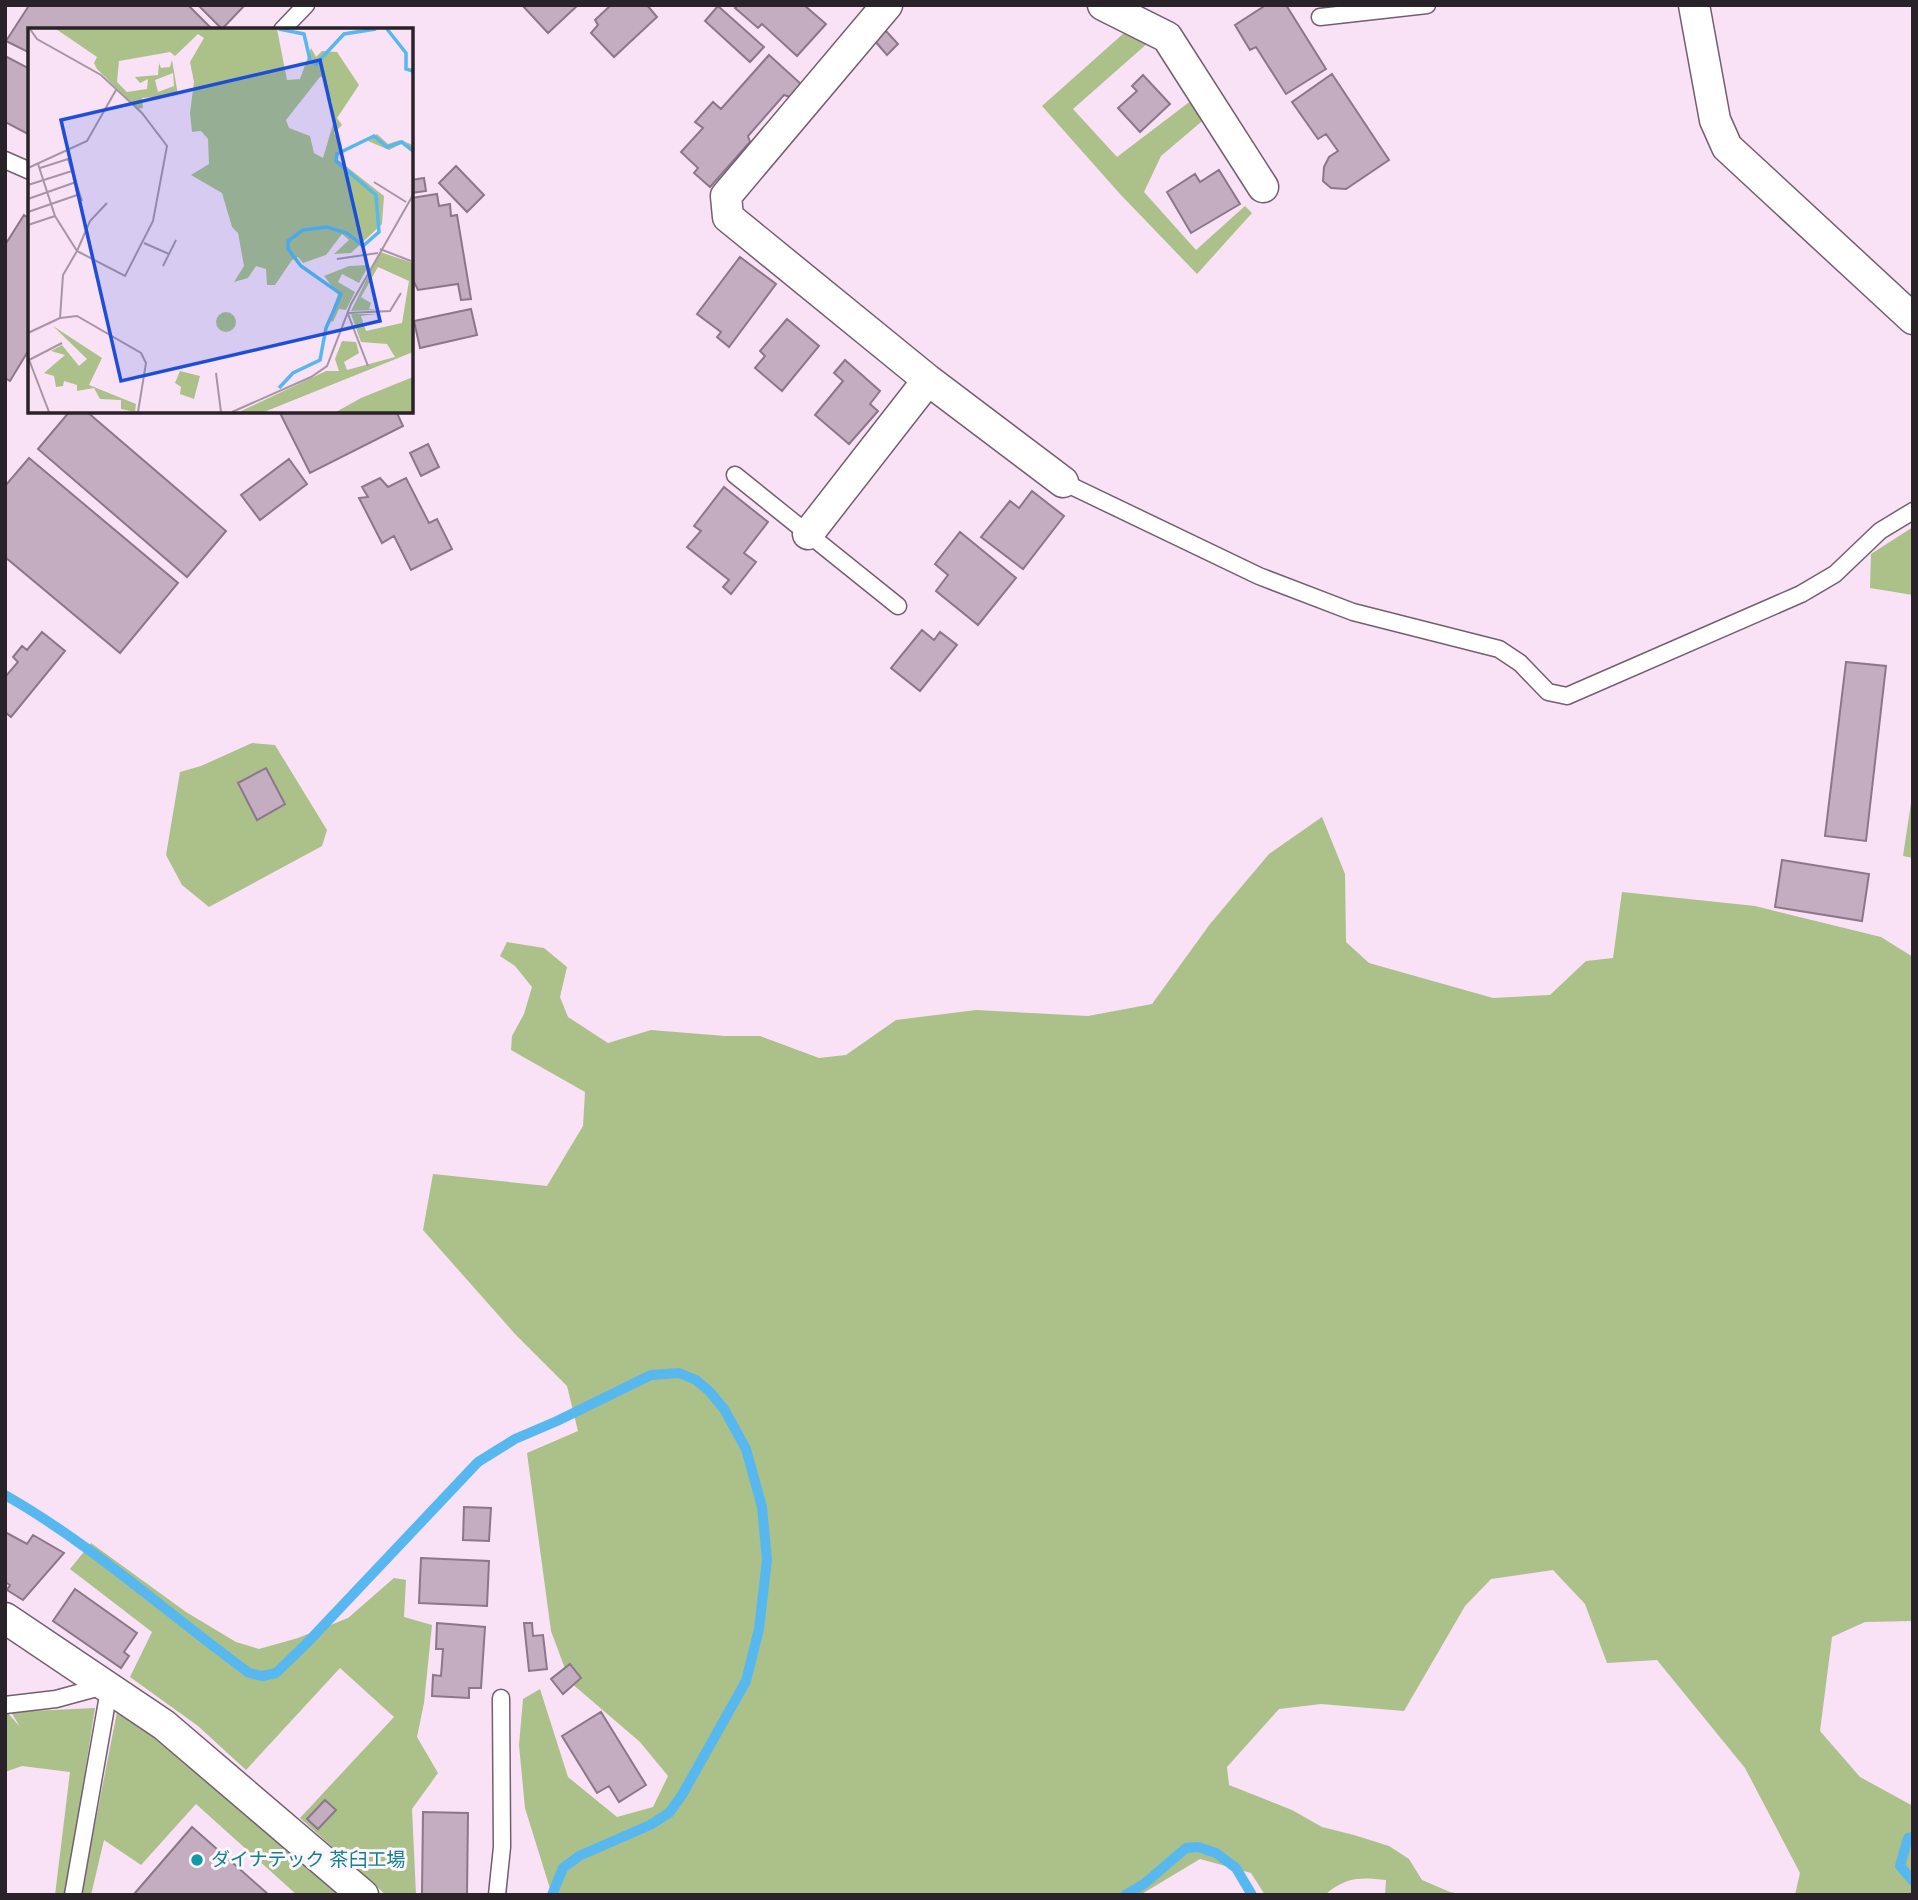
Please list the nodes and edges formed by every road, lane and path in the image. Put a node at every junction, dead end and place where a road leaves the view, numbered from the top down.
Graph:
1 (306, 5) edge
2 (887, 5) edge
3 (1103, 5) edge
4 (1427, 5) edge
5 (1694, 5) edge
6 (1373, 8) edge
7 (1320, 17) dead end
8 (284, 28) edge
9 (5, 160) edge
10 (28, 170) edge
11 (1263, 187) dead end
12 (1913, 319) edge
13 (928, 380) junction
14 (735, 475) dead end
15 (1063, 482) joint
16 (1913, 511) edge
17 (808, 534) junction
18 (898, 606) dead end
19 (5, 1618) edge
20 (107, 1688) junction
21 (502, 1698) dead end
22 (5, 1705) edge
23 (73, 1895) edge
24 (363, 1895) edge
25 (497, 1895) edge

1 - 8 lane
2 - 13 street
3 - 11 street
4 - 6 lane
5 - 12 street
6 - 7 lane
9 - 10 lane
13 - 15 street
13 - 17 street
14 - 17 lane
15 - 16 lane
17 - 18 lane
19 - 20 street
20 - 22 lane
20 - 23 lane
20 - 24 street
21 - 25 lane

